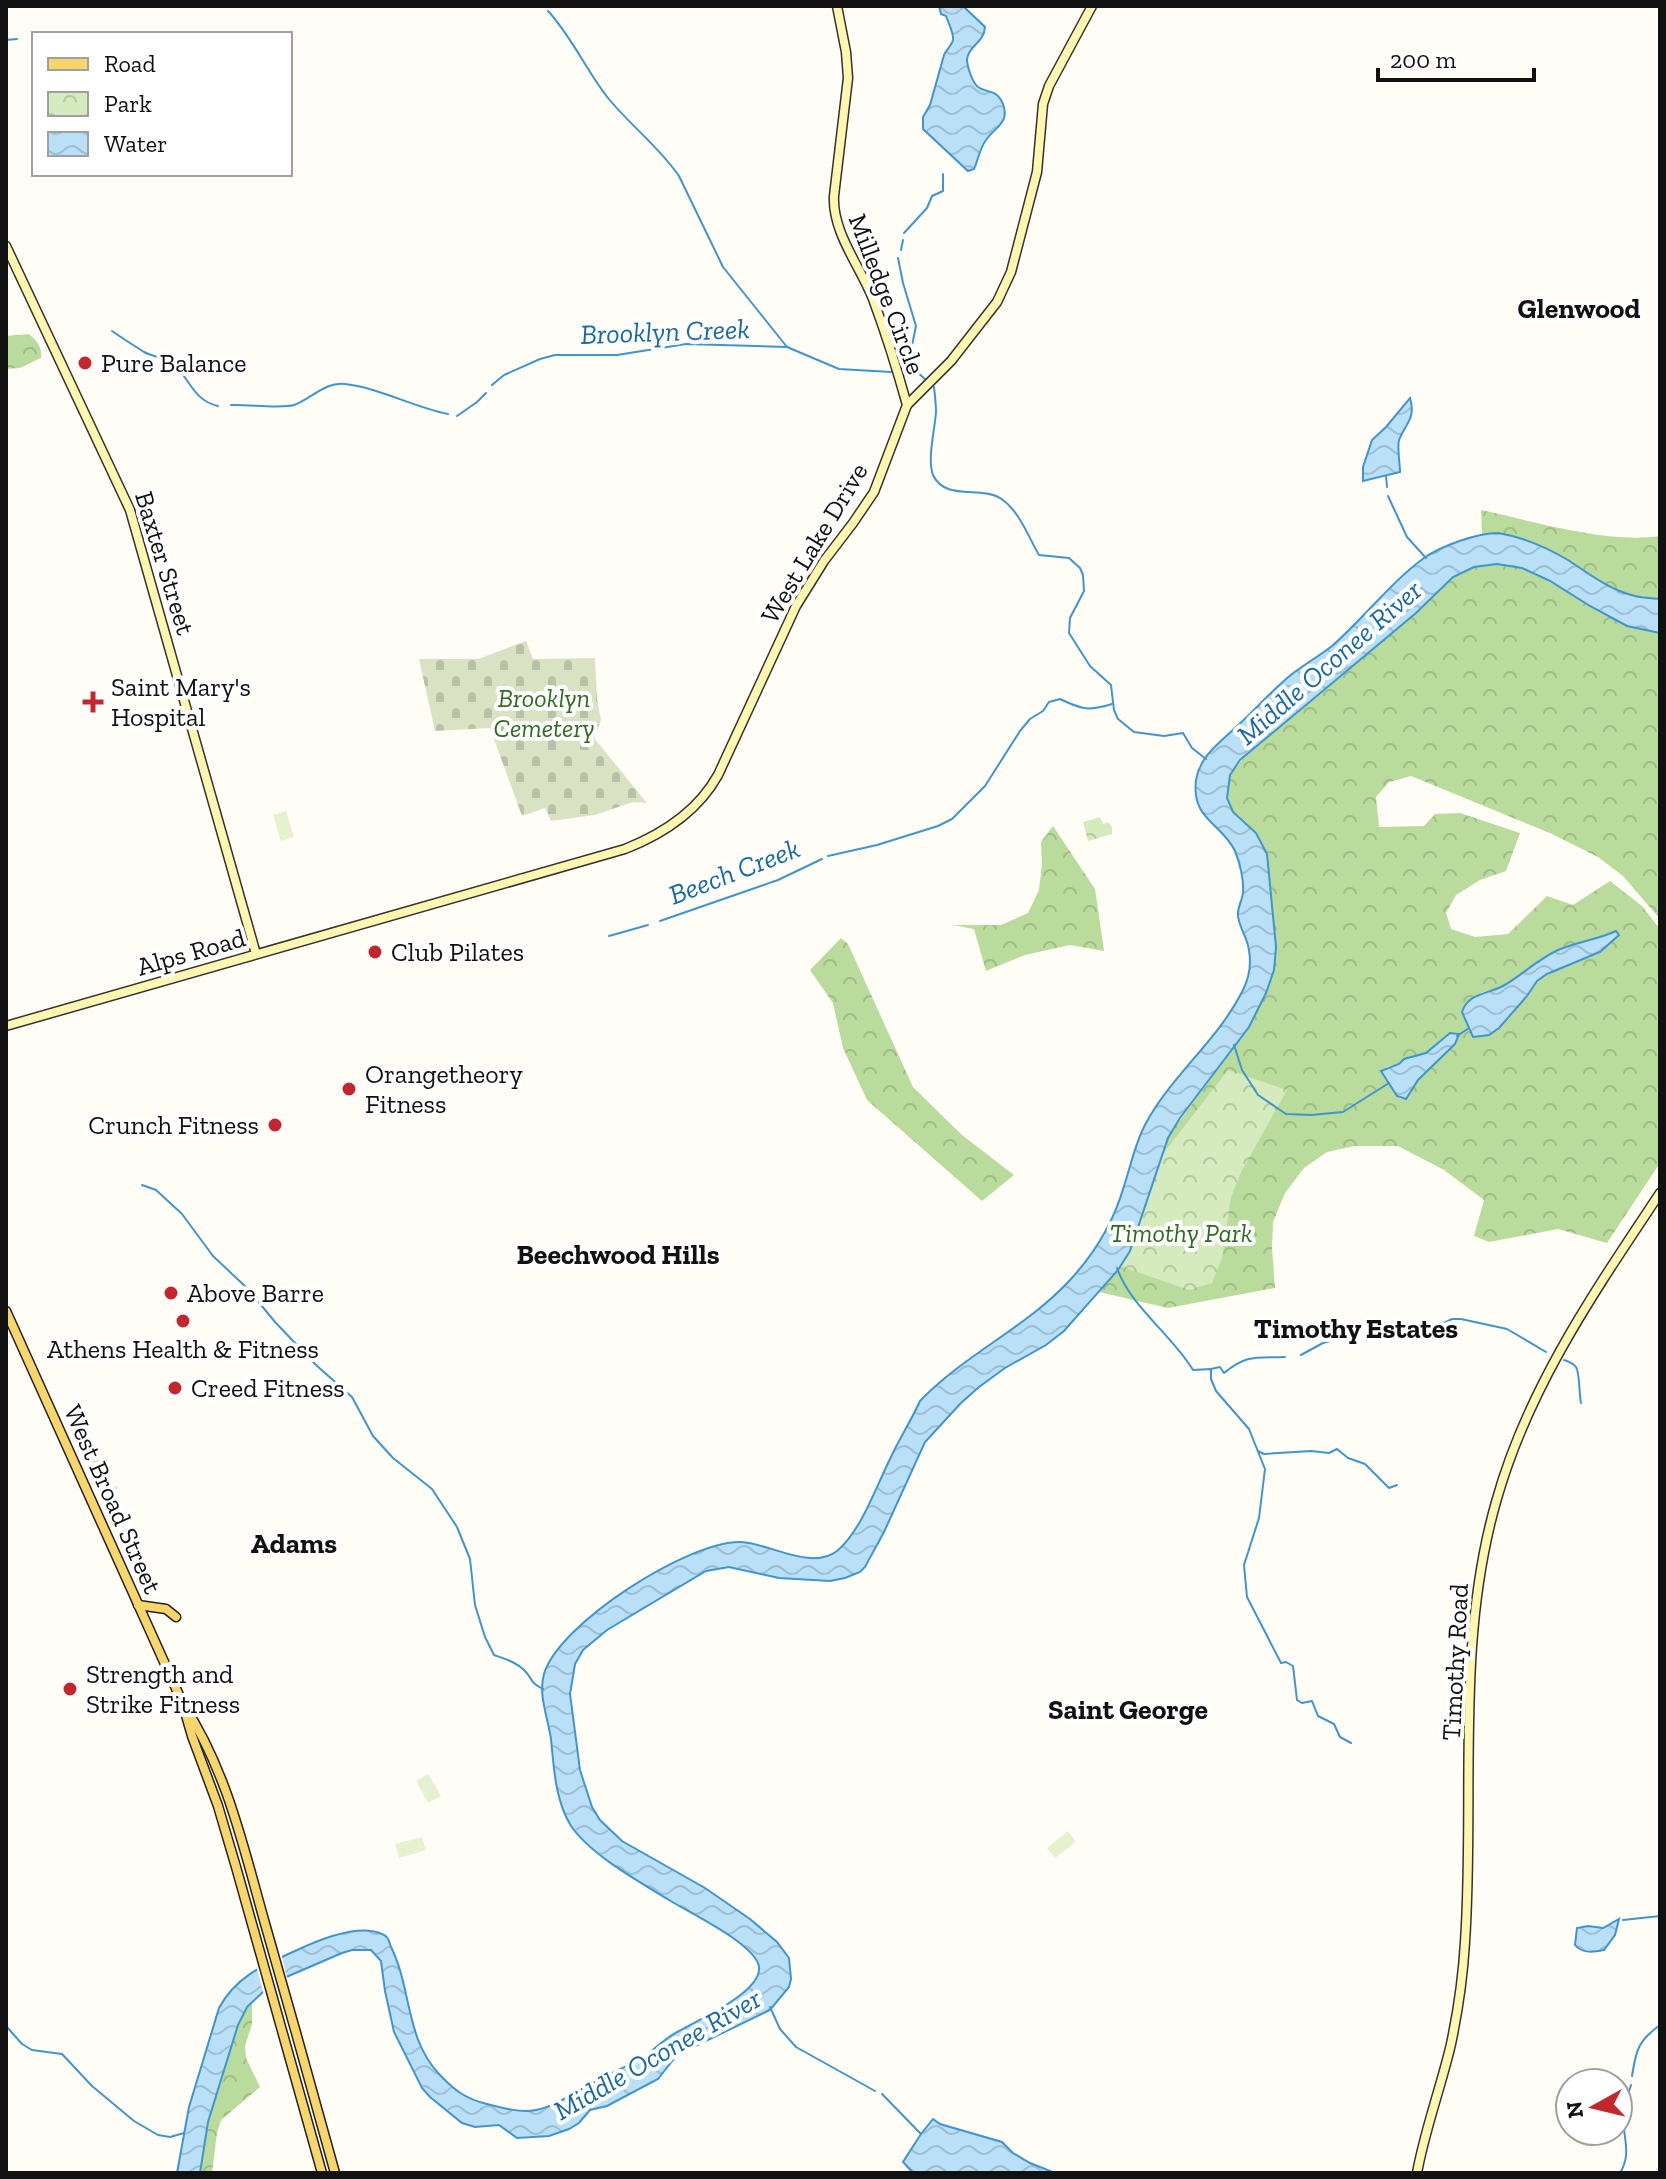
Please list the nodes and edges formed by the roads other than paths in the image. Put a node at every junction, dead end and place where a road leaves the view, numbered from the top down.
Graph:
1 (837, 6) edge
2 (1092, 6) edge
3 (6, 246) edge
4 (901, 384) junction
5 (921, 390) junction
6 (907, 405) junction
7 (388, 917) joint
8 (256, 954) junction
9 (6, 1026) edge
10 (1660, 1193) edge
11 (6, 1311) edge
12 (138, 1605) junction
13 (176, 1617) dead end
14 (183, 1704) junction
15 (234, 1815) junction
16 (222, 1819) junction
17 (322, 2173) edge
18 (335, 2173) edge
19 (1417, 2173) edge

1 - 4 main road, Milledge Circle
2 - 5 main road, West Lake Drive
3 - 8 main road, Baxter Street
4 - 5 main road
4 - 6 main road, Milledge Circle
5 - 6 main road, West Lake Drive
6 - 7 main road, West Lake Drive
7 - 8 main road, Alps Road
8 - 9 main road, Alps Road
10 - 19 main road, Timothy Road
11 - 12 main road, West Broad Street
12 - 13 main road
12 - 14 main road, West Broad Street
14 - 15 main road, West Broad Street
14 - 16 main road, West Broad Street
15 - 16 main road
15 - 18 main road, West Broad Street
16 - 17 main road, West Broad Street

